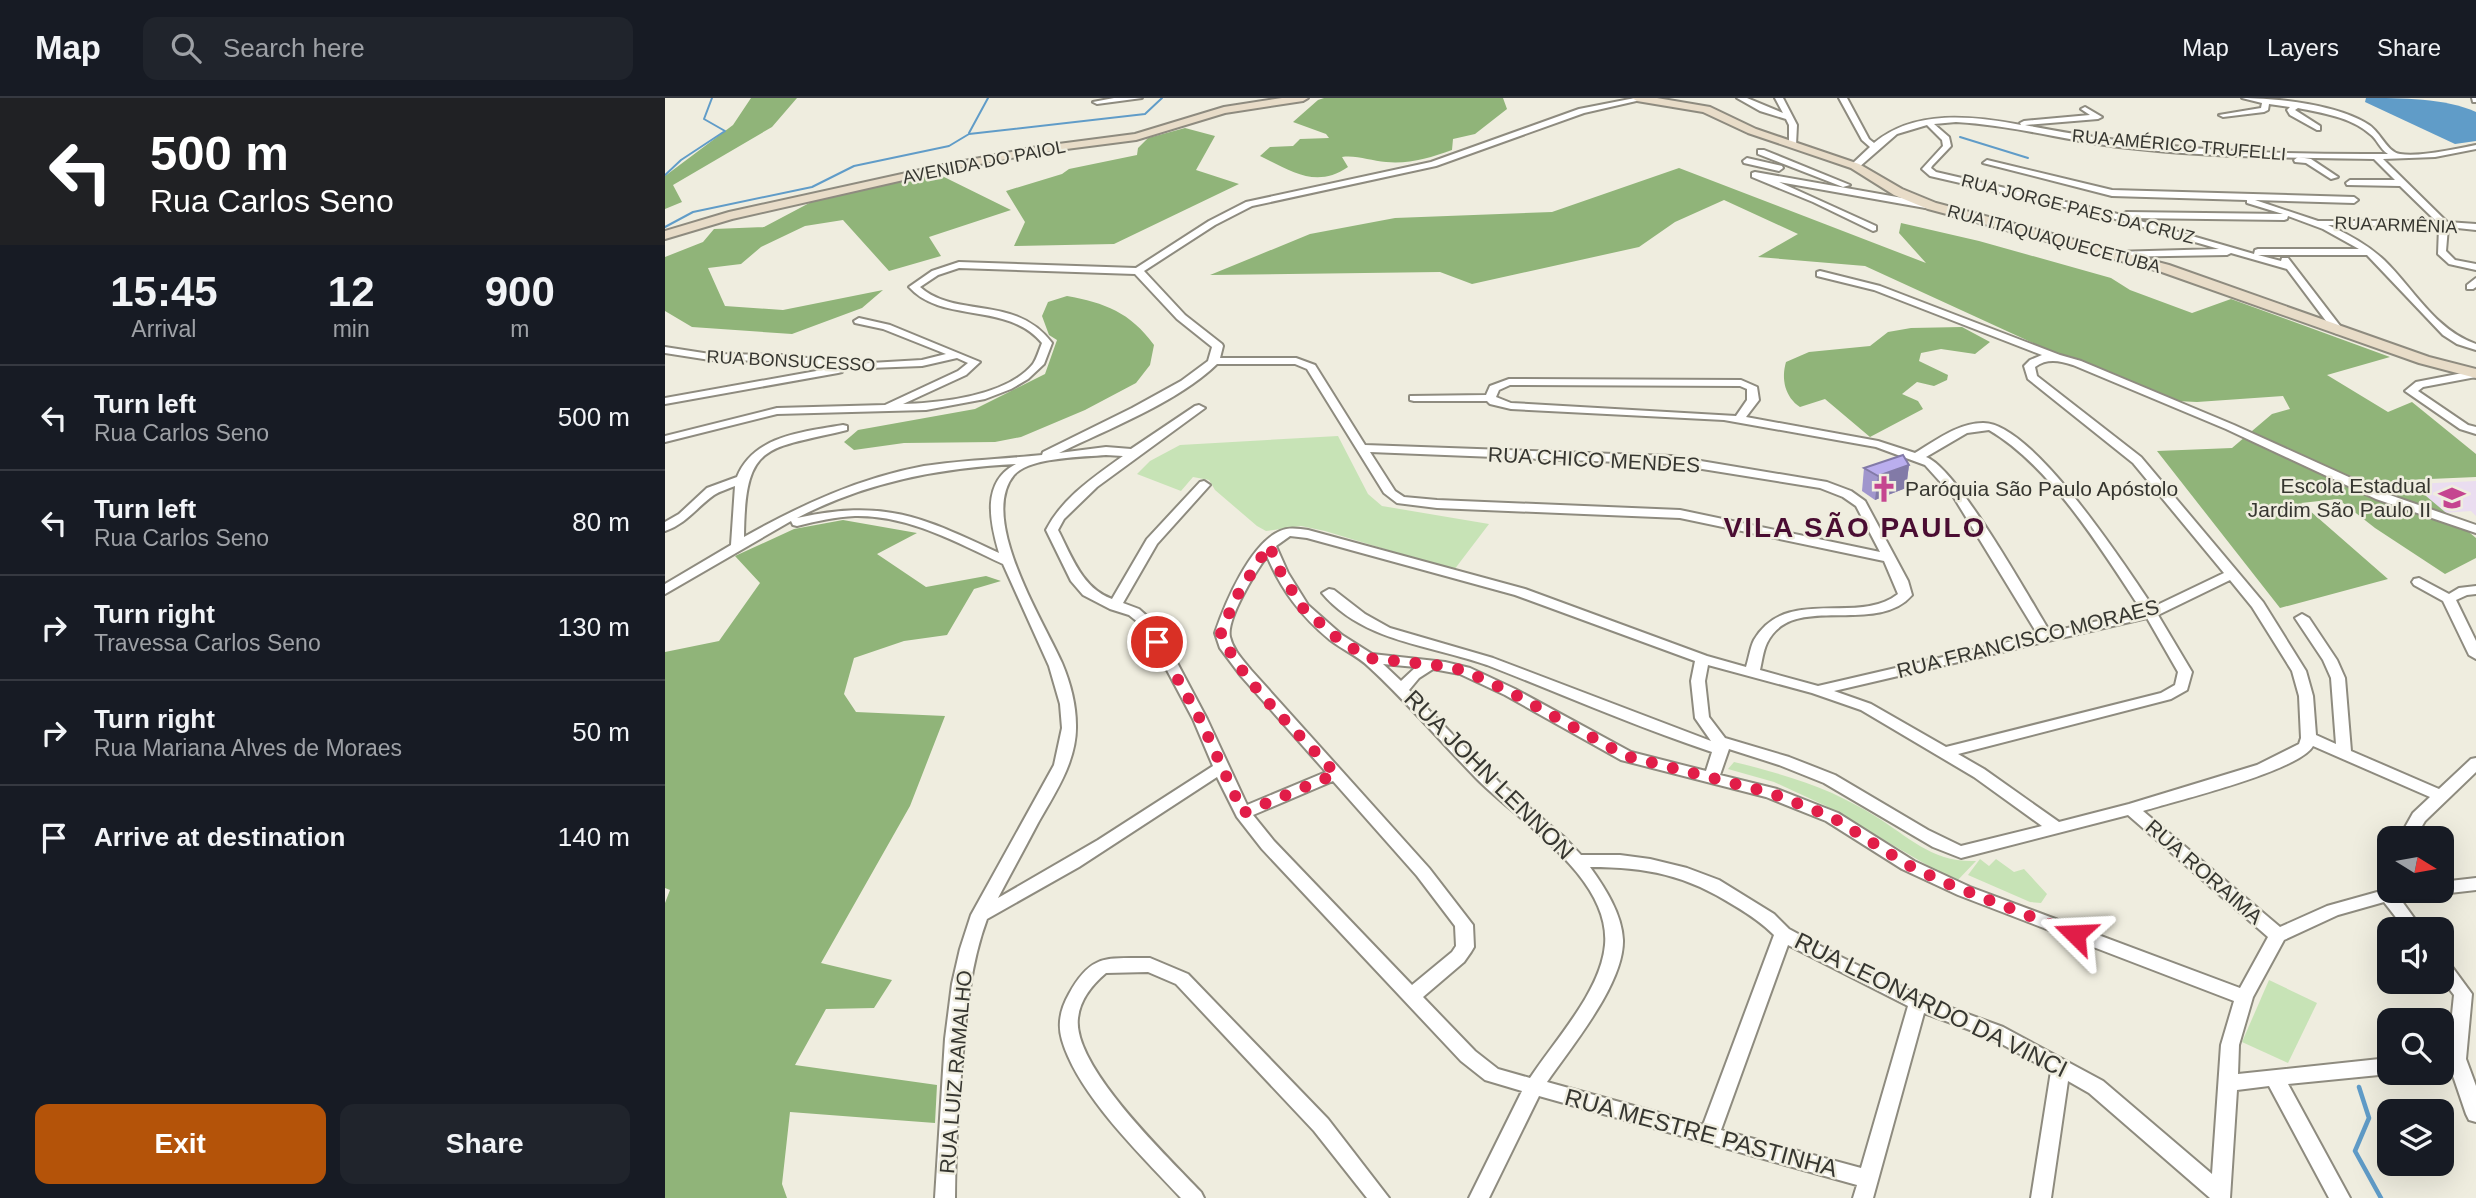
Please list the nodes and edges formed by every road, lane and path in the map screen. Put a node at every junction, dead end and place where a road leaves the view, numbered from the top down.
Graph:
1 (1138, 98) edge
2 (1303, 98) edge
3 (1741, 98) edge
4 (1779, 98) edge
5 (1843, 98) edge
6 (2246, 98) edge
7 (1288, 99) edge
8 (1639, 99) edge
9 (2266, 101) junction
10 (1097, 102) dead end
11 (2296, 106) junction
12 (2085, 109) dead end
13 (2223, 115) dead end
14 (1789, 117) junction
15 (1928, 122) junction
16 (2003, 125) junction
17 (2317, 128) dead end
18 (1793, 143) junction
19 (2383, 147) junction
20 (2476, 147) edge
21 (1875, 148) junction
22 (1761, 152) dead end
23 (2247, 154) junction
24 (2376, 157) junction
25 (2397, 157) junction
26 (1747, 161) dead end
27 (1987, 163) dead end
28 (1855, 166) junction
29 (1829, 177) junction
30 (2334, 177) dead end
31 (2350, 183) dead end
32 (2400, 183) junction
33 (1863, 194) junction
34 (1893, 195) junction
35 (2241, 198) junction
36 (2354, 200) dead end
37 (2114, 216) junction
38 (2304, 218) junction
39 (2317, 222) junction
40 (2444, 224) junction
41 (1873, 228) dead end
42 (2476, 228) edge
43 (665, 235) edge
44 (2280, 252) junction
45 (2369, 252) junction
46 (2242, 253) junction
47 (2114, 254) junction
48 (2290, 267) junction
49 (2476, 270) edge
50 (1138, 271) junction
51 (1820, 274) dead end
52 (859, 321) dead end
53 (2339, 331) junction
54 (2476, 347) edge
55 (665, 350) edge
56 (958, 355) junction
57 (2057, 358) junction
58 (1213, 362) junction
59 (853, 367) junction
60 (2475, 374) edge
61 (1414, 398) dead end
62 (1490, 398) junction
63 (665, 401) edge
64 (1199, 408) dead end
65 (882, 409) junction
66 (1739, 419) junction
67 (843, 428) dead end
68 (2476, 431) edge
69 (1081, 438) junction
70 (665, 439) edge
71 (1362, 448) junction
72 (1105, 451) junction
73 (1132, 453) junction
74 (1919, 456) junction
75 (1036, 459) junction
76 (742, 479) junction
77 (1204, 485) dead end
78 (665, 527) edge
79 (2476, 529) edge
80 (767, 530) junction
81 (1269, 545) junction
82 (737, 546) junction
83 (1889, 558) junction
84 (1008, 562) junction
85 (2233, 574) junction
86 (2419, 582) dead end
87 (665, 590) edge
88 (2476, 590) edge
89 (1329, 593) dead end
90 (2449, 599) junction
91 (1115, 606) junction
92 (2152, 613) junction
93 (2302, 618) dead end
94 (2047, 638) junction
95 (2476, 655) edge
96 (1368, 658) junction
97 (1702, 659) junction
98 (1430, 665) junction
99 (1752, 673) junction
100 (1402, 689) junction
101 (1818, 690) junction
102 (2309, 738) junction
103 (1721, 746) junction
104 (1945, 752) junction
105 (2344, 753) junction
106 (2476, 763) edge
107 (1222, 767) junction
108 (1336, 774) junction
109 (1712, 776) junction
110 (2441, 796) junction
111 (2131, 809) junction
112 (1243, 813) junction
113 (2414, 826) edge
114 (2055, 827) junction
115 (1577, 861) junction
116 (2476, 884) edge
117 (2454, 887) edge
118 (2377, 899) edge
119 (980, 915) junction
120 (1783, 934) junction
121 (2278, 935) junction
122 (2454, 978) edge
123 (1413, 995) junction
124 (2470, 995) edge
125 (2244, 997) junction
126 (1918, 1003) junction
127 (2454, 1045) edge
128 (2061, 1067) junction
129 (2377, 1067) edge
130 (2454, 1070) edge
131 (2274, 1077) junction
132 (2227, 1083) junction
133 (1534, 1087) junction
134 (2476, 1114) edge
135 (1710, 1133) junction
136 (1866, 1189) edge
137 (2220, 1196) edge
138 (945, 1198) edge
139 (1194, 1198) edge
140 (1379, 1198) edge
141 (1479, 1198) edge
142 (2041, 1198) edge
143 (2340, 1198) edge

1 - 10 street
2 - 7 street, AVENIDA DO PAIOL
3 - 14 street
4 - 14 street
5 - 21 street
6 - 9 street
7 - 43 street, AVENIDA DO PAIOL
8 - 18 street, RUA ITAQUAQUECETUBA
8 - 50 street
9 - 11 street
9 - 13 street
11 - 17 street
11 - 19 street
12 - 16 street
14 - 18 street
15 - 16 street, RUA AMÉRICO TRUFELLI
15 - 21 street, RUA AMÉRICO TRUFELLI
15 - 37 street, RUA JORGE PAES DA CRUZ
16 - 23 street, RUA AMÉRICO TRUFELLI
18 - 28 street, RUA ITAQUAQUECETUBA
19 - 24 street
19 - 25 street
20 - 25 street, RUA AMÉRICO TRUFELLI
21 - 28 street, RUA AMÉRICO TRUFELLI
22 - 29 street
23 - 24 street, RUA AMÉRICO TRUFELLI
23 - 30 street
24 - 25 street, RUA AMÉRICO TRUFELLI
24 - 32 street
26 - 29 street
27 - 35 street
28 - 34 street, RUA ITAQUAQUECETUBA
29 - 33 street
31 - 32 street
32 - 40 street
33 - 34 street
33 - 41 street
34 - 47 street, RUA ITAQUAQUECETUBA
35 - 36 street
35 - 38 street
37 - 38 street
37 - 46 street, RUA JORGE PAES DA CRUZ
38 - 39 street
39 - 40 street, RUA ARMÊNIA
39 - 45 street
40 - 42 street, RUA ARMÊNIA
40 - 49 street
44 - 45 street
44 - 46 street
44 - 48 street
45 - 54 street
46 - 47 street
46 - 48 street, RUA JORGE PAES DA CRUZ
47 - 53 street, RUA ITAQUAQUECETUBA
48 - 53 street
50 - 58 street
50 - 65 street
51 - 57 street
52 - 56 street
53 - 60 street, RUA ITAQUAQUECETUBA
55 - 59 street, RUA BONSUCESSO
56 - 59 street, RUA BONSUCESSO
56 - 65 street
57 - 79 street
57 - 85 street
58 - 69 street
58 - 71 street
59 - 63 street
60 - 68 street
61 - 62 street
62 - 66 street
62 - 66 street
64 - 73 street
65 - 70 street
66 - 74 street
67 - 76 street
69 - 72 street
69 - 75 street
71 - 83 street
71 - 83 street, RUA CHICO MENDES
72 - 73 street
72 - 75 street
73 - 91 street, RUA MESTRE PASTINHA
74 - 92 street
74 - 94 street
75 - 80 street
75 - 84 street, RUA LUIZ RAMALHO
76 - 78 street
76 - 82 street
77 - 91 street
80 - 82 street
80 - 84 street
81 - 96 street, RUA JOHN LENNON
81 - 97 street
81 - 108 street
82 - 87 street
83 - 99 street, RUA CHICO MENDES
84 - 119 street, RUA LUIZ RAMALHO
85 - 92 street, RUA FRANCISCO MORAES
85 - 102 street
86 - 90 street
88 - 90 street
89 - 103 street
90 - 95 street
91 - 107 street, RUA MESTRE PASTINHA
92 - 94 street, RUA FRANCISCO MORAES
92 - 104 street
93 - 105 street
94 - 101 street, RUA FRANCISCO MORAES
96 - 98 street
96 - 100 street, RUA JOHN LENNON
97 - 99 street
97 - 103 street
98 - 100 street
98 - 109 street
99 - 101 street
100 - 115 street, RUA JOHN LENNON
101 - 104 street
102 - 105 street
102 - 111 street
103 - 109 street
103 - 114 street
104 - 114 street
105 - 110 street
106 - 110 street
107 - 112 street, RUA MESTRE PASTINHA
107 - 119 street
108 - 112 street
108 - 123 street
109 - 125 street
110 - 113 street
111 - 114 street
111 - 121 street, RUA RORAIMA
112 - 123 street, RUA MESTRE PASTINHA
115 - 120 street, RUA LEONARDO DA VINCI
115 - 133 street, RUA JOHN LENNON
116 - 117 street
118 - 121 street
119 - 138 street, RUA LUIZ RAMALHO
120 - 126 street, RUA LEONARDO DA VINCI
120 - 135 street
121 - 125 street
122 - 124 street
123 - 133 street, RUA MESTRE PASTINHA
124 - 127 street
125 - 132 street
126 - 128 street, RUA LEONARDO DA VINCI
126 - 136 street
128 - 137 street, RUA LEONARDO DA VINCI
128 - 142 street
129 - 131 street
130 - 134 street
131 - 132 street
131 - 143 street
132 - 137 street
133 - 135 street, RUA MESTRE PASTINHA
133 - 141 street, RUA JOHN LENNON
135 - 136 street, RUA MESTRE PASTINHA
139 - 140 street

